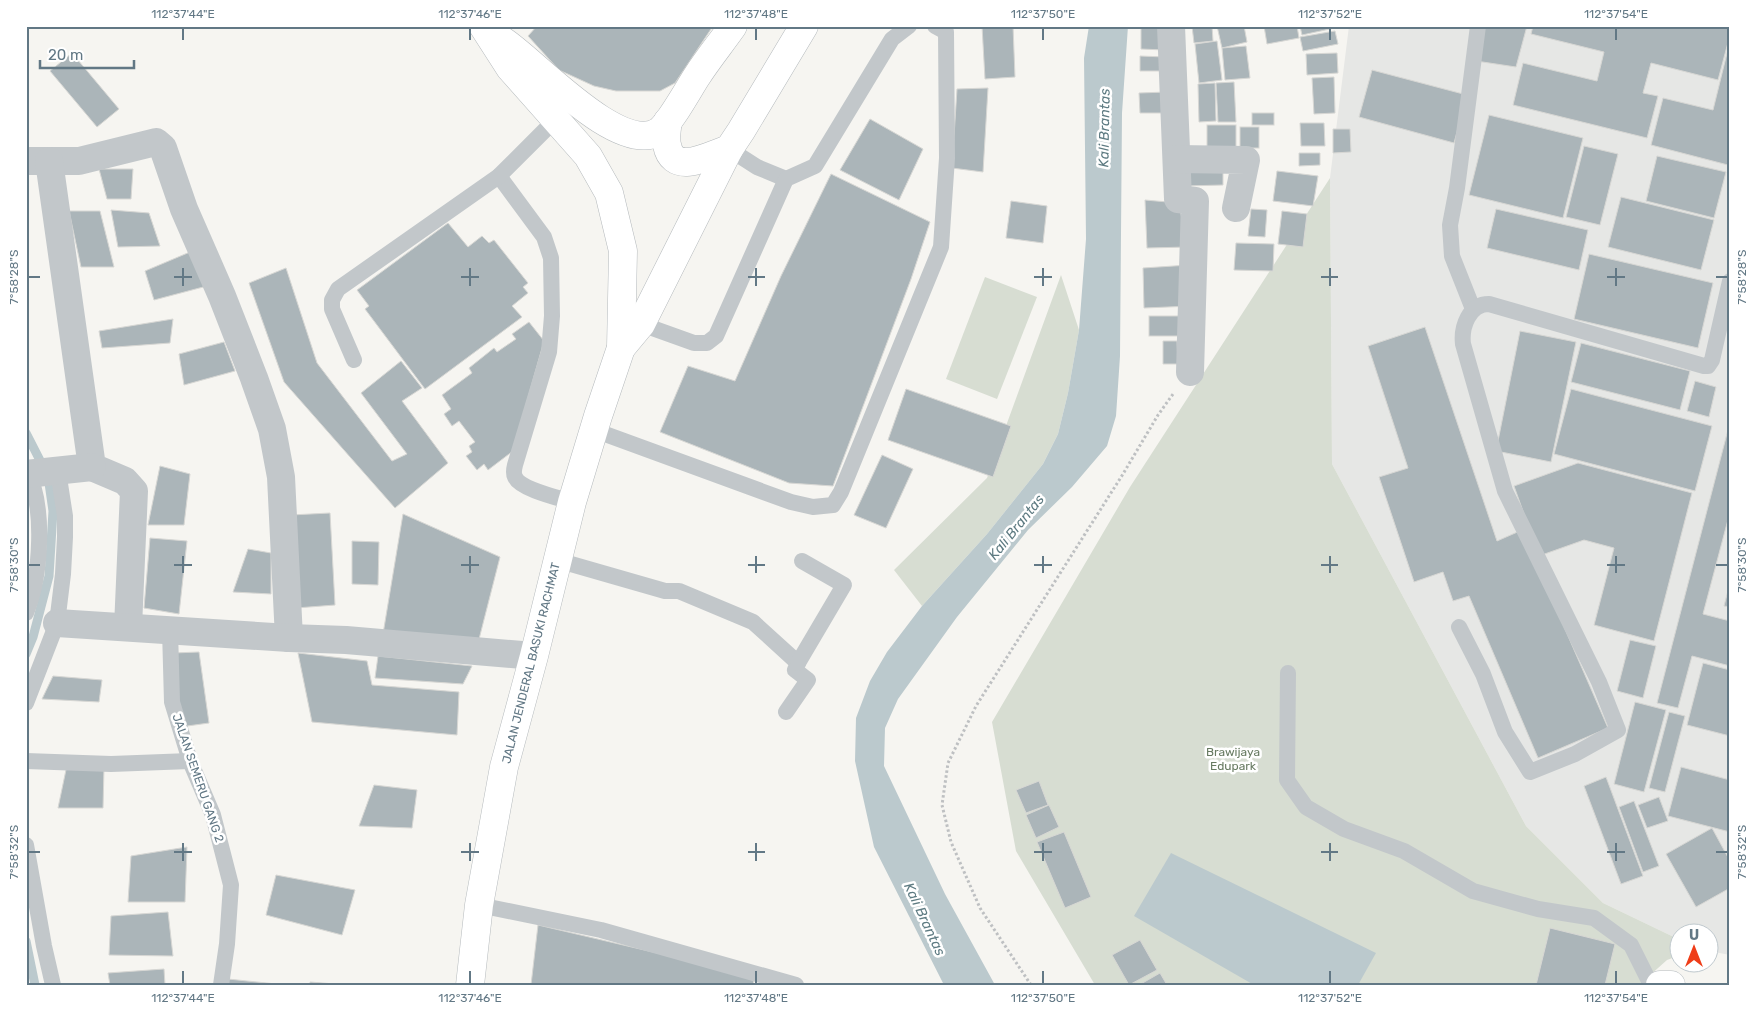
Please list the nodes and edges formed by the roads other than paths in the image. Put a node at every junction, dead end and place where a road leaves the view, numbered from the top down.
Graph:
1 (733, 26) edge
2 (804, 26) edge
3 (909, 26) edge
4 (935, 26) edge
5 (1171, 26) edge
6 (1478, 26) edge
7 (485, 28) edge
8 (556, 118) junction
9 (668, 121) junction
10 (729, 148) junction
11 (1177, 159) junction
12 (37, 161) edge
13 (500, 176) junction
14 (786, 179) junction
15 (1236, 208) dead end
16 (1730, 282) edge
17 (1473, 309) junction
18 (641, 324) junction
19 (621, 348) junction
20 (354, 360) dead end
21 (1190, 372) road end
22 (594, 430) junction
23 (92, 467) junction
24 (27, 472) edge
25 (58, 472) junction
26 (572, 502) junction
27 (557, 560) junction
28 (802, 562) dead end
29 (26, 613) edge
30 (57, 622) junction
31 (128, 627) junction
32 (1459, 627) dead end
33 (170, 630) junction
34 (289, 638) junction
35 (534, 656) junction
36 (798, 663) junction
37 (1288, 673) dead end
38 (26, 703) edge
39 (786, 712) dead end
40 (190, 761) junction
41 (26, 762) edge
42 (26, 844) edge
43 (479, 904) junction
44 (53, 985) edge
45 (221, 985) edge
46 (470, 985) edge
47 (796, 985) edge
48 (1651, 985) edge
49 (1660, 985) edge
50 (1672, 985) edge

1 - 9 main road
2 - 10 main road, JALAN JENDERAL BASUKI RACHMAT
3 - 14 lane
4 - 22 lane
5 - 11 street
6 - 17 lane
7 - 8 main road, JALAN JENDERAL BASUKI RACHMAT
7 - 9 main road
8 - 13 lane
8 - 19 main road, JALAN JENDERAL BASUKI RACHMAT
9 - 10 main road
10 - 14 lane
10 - 18 main road, JALAN JENDERAL BASUKI RACHMAT
11 - 15 street
11 - 21 street
12 - 23 street
12 - 34 street
13 - 20 lane
13 - 26 lane
14 - 18 lane
16 - 17 lane
17 - 32 lane
18 - 19 main road, JALAN JENDERAL BASUKI RACHMAT
19 - 22 main road, JALAN JENDERAL BASUKI RACHMAT
22 - 26 main road, JALAN JENDERAL BASUKI RACHMAT
23 - 25 street
23 - 31 street
24 - 25 street
24 - 29 lane
25 - 30 lane
26 - 27 main road, JALAN JENDERAL BASUKI RACHMAT
27 - 35 main road, JALAN JENDERAL BASUKI RACHMAT
27 - 36 lane
28 - 36 lane
30 - 31 street
30 - 38 lane
31 - 33 street
33 - 34 street
33 - 40 lane, JALAN SEMERU GANG 2
34 - 35 street
35 - 43 main road, JALAN JENDERAL BASUKI RACHMAT
36 - 39 lane
37 - 48 lane
40 - 41 lane
40 - 45 lane, JALAN SEMERU GANG 2
42 - 44 lane
43 - 46 main road, JALAN JENDERAL BASUKI RACHMAT
43 - 47 lane
49 - 50 main road

